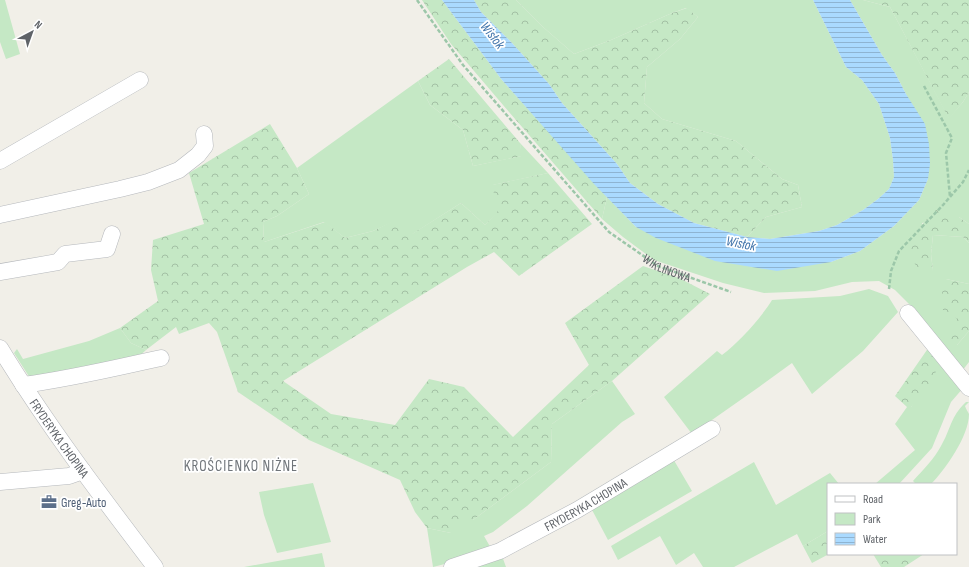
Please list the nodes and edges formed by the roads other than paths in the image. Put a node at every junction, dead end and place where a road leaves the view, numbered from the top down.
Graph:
1 (140, 80) dead end
2 (204, 134) dead end
3 (0, 161) edge
4 (0, 215) edge
5 (112, 234) dead end
6 (0, 272) edge
7 (908, 313) dead end
8 (0, 348) edge
9 (161, 358) dead end
10 (23, 385) junction
11 (969, 388) edge
12 (712, 429) dead end
13 (83, 471) junction
14 (0, 482) edge
15 (155, 567) edge
16 (452, 567) edge

1 - 3 street
2 - 4 street
5 - 6 street
7 - 11 street
8 - 10 street, FRYDERYKA CHOPINA
9 - 10 street, FRYDERYKA CHOPINA
10 - 13 street, FRYDERYKA CHOPINA
12 - 16 street, FRYDERYKA CHOPINA
13 - 14 street
13 - 15 street, FRYDERYKA CHOPINA

